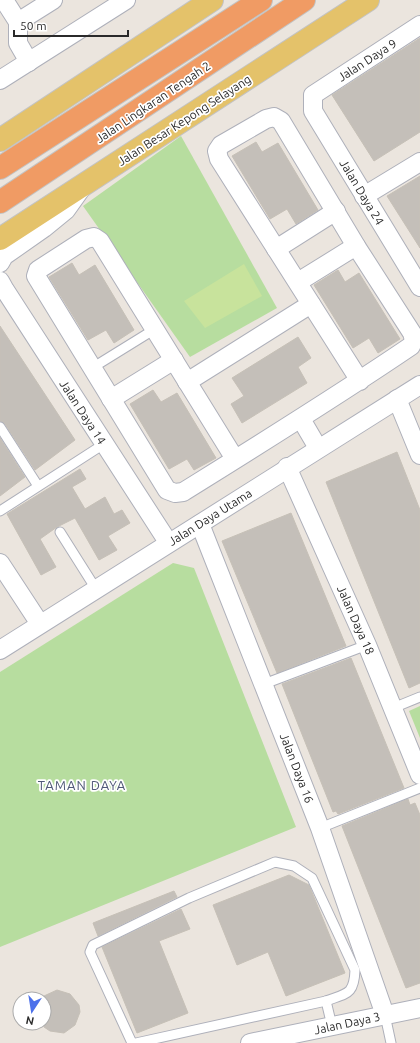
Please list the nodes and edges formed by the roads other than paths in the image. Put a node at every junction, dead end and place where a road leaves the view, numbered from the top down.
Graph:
1 (4, 0) edge
2 (53, 0) edge
3 (126, 0) edge
4 (212, 0) edge
5 (261, 0) edge
6 (304, 0) edge
7 (368, 0) edge
8 (18, 22) junction
9 (420, 25) edge
10 (29, 62) junction
11 (0, 80) edge
12 (313, 95) joint
13 (0, 140) edge
14 (420, 162) edge
15 (0, 168) edge
16 (84, 185) junction
17 (364, 196) junction
18 (0, 202) edge
19 (336, 211) junction
20 (0, 239) edge
21 (356, 246) junction
22 (276, 248) junction
23 (0, 263) edge
24 (298, 282) junction
25 (420, 287) edge
26 (2, 288) edge
27 (311, 304) junction
28 (155, 329) junction
29 (174, 360) junction
30 (92, 368) junction
31 (360, 381) junction
32 (187, 382) junction
33 (420, 385) edge
34 (111, 399) junction
35 (397, 399) junction
36 (301, 419) junction
37 (0, 427) edge
38 (104, 444) junction
39 (318, 448) junction
40 (420, 455) edge
41 (235, 459) junction
42 (287, 467) junction
43 (38, 486) junction
44 (0, 511) edge
45 (200, 524) junction
46 (60, 532) dead end
47 (168, 542) junction
48 (0, 562) edge
49 (96, 590) junction
50 (40, 624) junction
51 (367, 645) junction
52 (0, 650) edge
53 (264, 684) junction
54 (420, 697) edge
55 (393, 708) junction
56 (420, 775) edge
57 (420, 788) edge
58 (320, 828) junction
59 (326, 1000) junction
60 (420, 1008) edge
61 (385, 1015) junction
62 (332, 1026) junction
63 (132, 1043) edge
64 (136, 1043) edge
65 (250, 1043) edge
66 (390, 1043) edge

1 - 8 street
2 - 8 street
3 - 10 street
4 - 13 main road
5 - 15 highway
6 - 18 highway, Jalan Lingkaran Tengah 2
7 - 16 main road, Jalan Besar Kepong Selayang
8 - 10 street
9 - 12 street, Jalan Daya 9
10 - 11 street
12 - 17 street, Jalan Daya 24
14 - 17 street
16 - 20 main road, Jalan Besar Kepong Selayang
16 - 23 street
17 - 25 street, Jalan Daya 24
19 - 21 street
19 - 22 street
19 - 22 street
21 - 24 street
21 - 31 street
22 - 24 street
24 - 27 street
26 - 38 street, Jalan Daya 14
27 - 31 street
27 - 32 street
28 - 29 street
28 - 30 lane
28 - 30 street
29 - 32 street
29 - 34 street
30 - 34 street
31 - 36 street
32 - 41 street
33 - 35 street, Jalan Daya Utama
34 - 41 street
35 - 39 street, Jalan Daya Utama
35 - 40 street
36 - 39 street
36 - 41 street
37 - 43 lane
38 - 43 lane
38 - 47 street, Jalan Daya 14
39 - 42 street, Jalan Daya Utama
42 - 45 street, Jalan Daya Utama
42 - 51 street, Jalan Daya 18
43 - 44 lane
45 - 47 street, Jalan Daya Utama
45 - 53 street, Jalan Daya 16
46 - 49 lane
47 - 49 street, Jalan Daya Utama
48 - 50 street
49 - 50 street, Jalan Daya Utama
50 - 52 street, Jalan Daya Utama
51 - 53 lane
51 - 55 street, Jalan Daya 18
53 - 58 street, Jalan Daya 16
54 - 55 lane
55 - 56 street, Jalan Daya 18
57 - 58 lane
58 - 61 street, Jalan Daya 16
59 - 62 lane
59 - 63 lane
59 - 64 lane
60 - 61 street, Jalan Daya 3
61 - 62 street, Jalan Daya 3
61 - 66 lane
62 - 65 street, Jalan Daya 3

